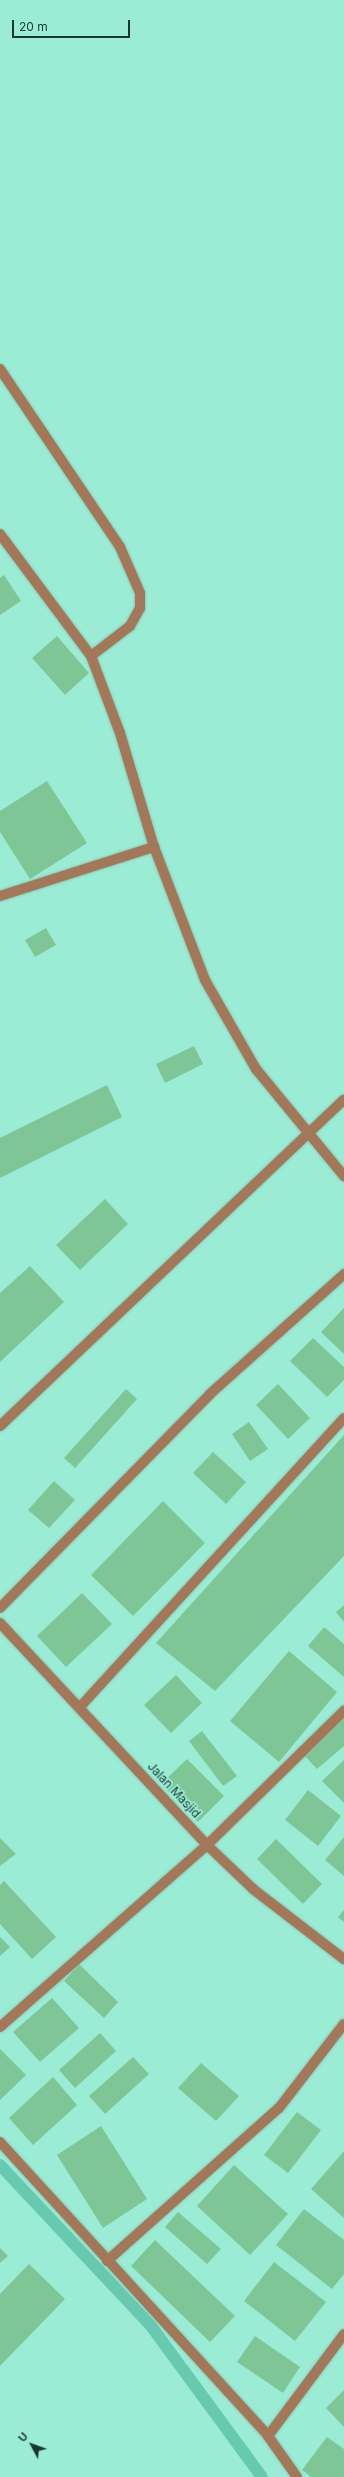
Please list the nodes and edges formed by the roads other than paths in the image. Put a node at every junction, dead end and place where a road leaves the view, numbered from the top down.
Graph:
1 (0, 369) edge
2 (0, 534) edge
3 (91, 656) junction
4 (154, 847) junction
5 (0, 896) edge
6 (344, 1100) edge
7 (308, 1133) junction
8 (344, 1176) edge
9 (344, 1274) edge
10 (344, 1418) edge
11 (0, 1426) edge
12 (0, 1608) edge
13 (0, 1623) edge
14 (80, 1707) junction
15 (344, 1711) edge
16 (207, 1845) junction
17 (344, 1959) edge
18 (344, 2024) edge
19 (0, 2027) edge
20 (0, 2142) edge
21 (107, 2261) junction
22 (344, 2334) edge
23 (268, 2436) junction
24 (297, 2477) edge

1 - 3 street
2 - 3 street
3 - 4 street
4 - 5 street
4 - 7 street
6 - 7 street
7 - 8 street
7 - 11 street
9 - 12 street
10 - 14 street
13 - 14 street, Jalan Masjid
14 - 16 street, Jalan Masjid
15 - 16 street
16 - 17 street, Jalan Masjid
16 - 19 street
18 - 21 street
20 - 21 street
21 - 23 street
22 - 23 street
23 - 24 street

